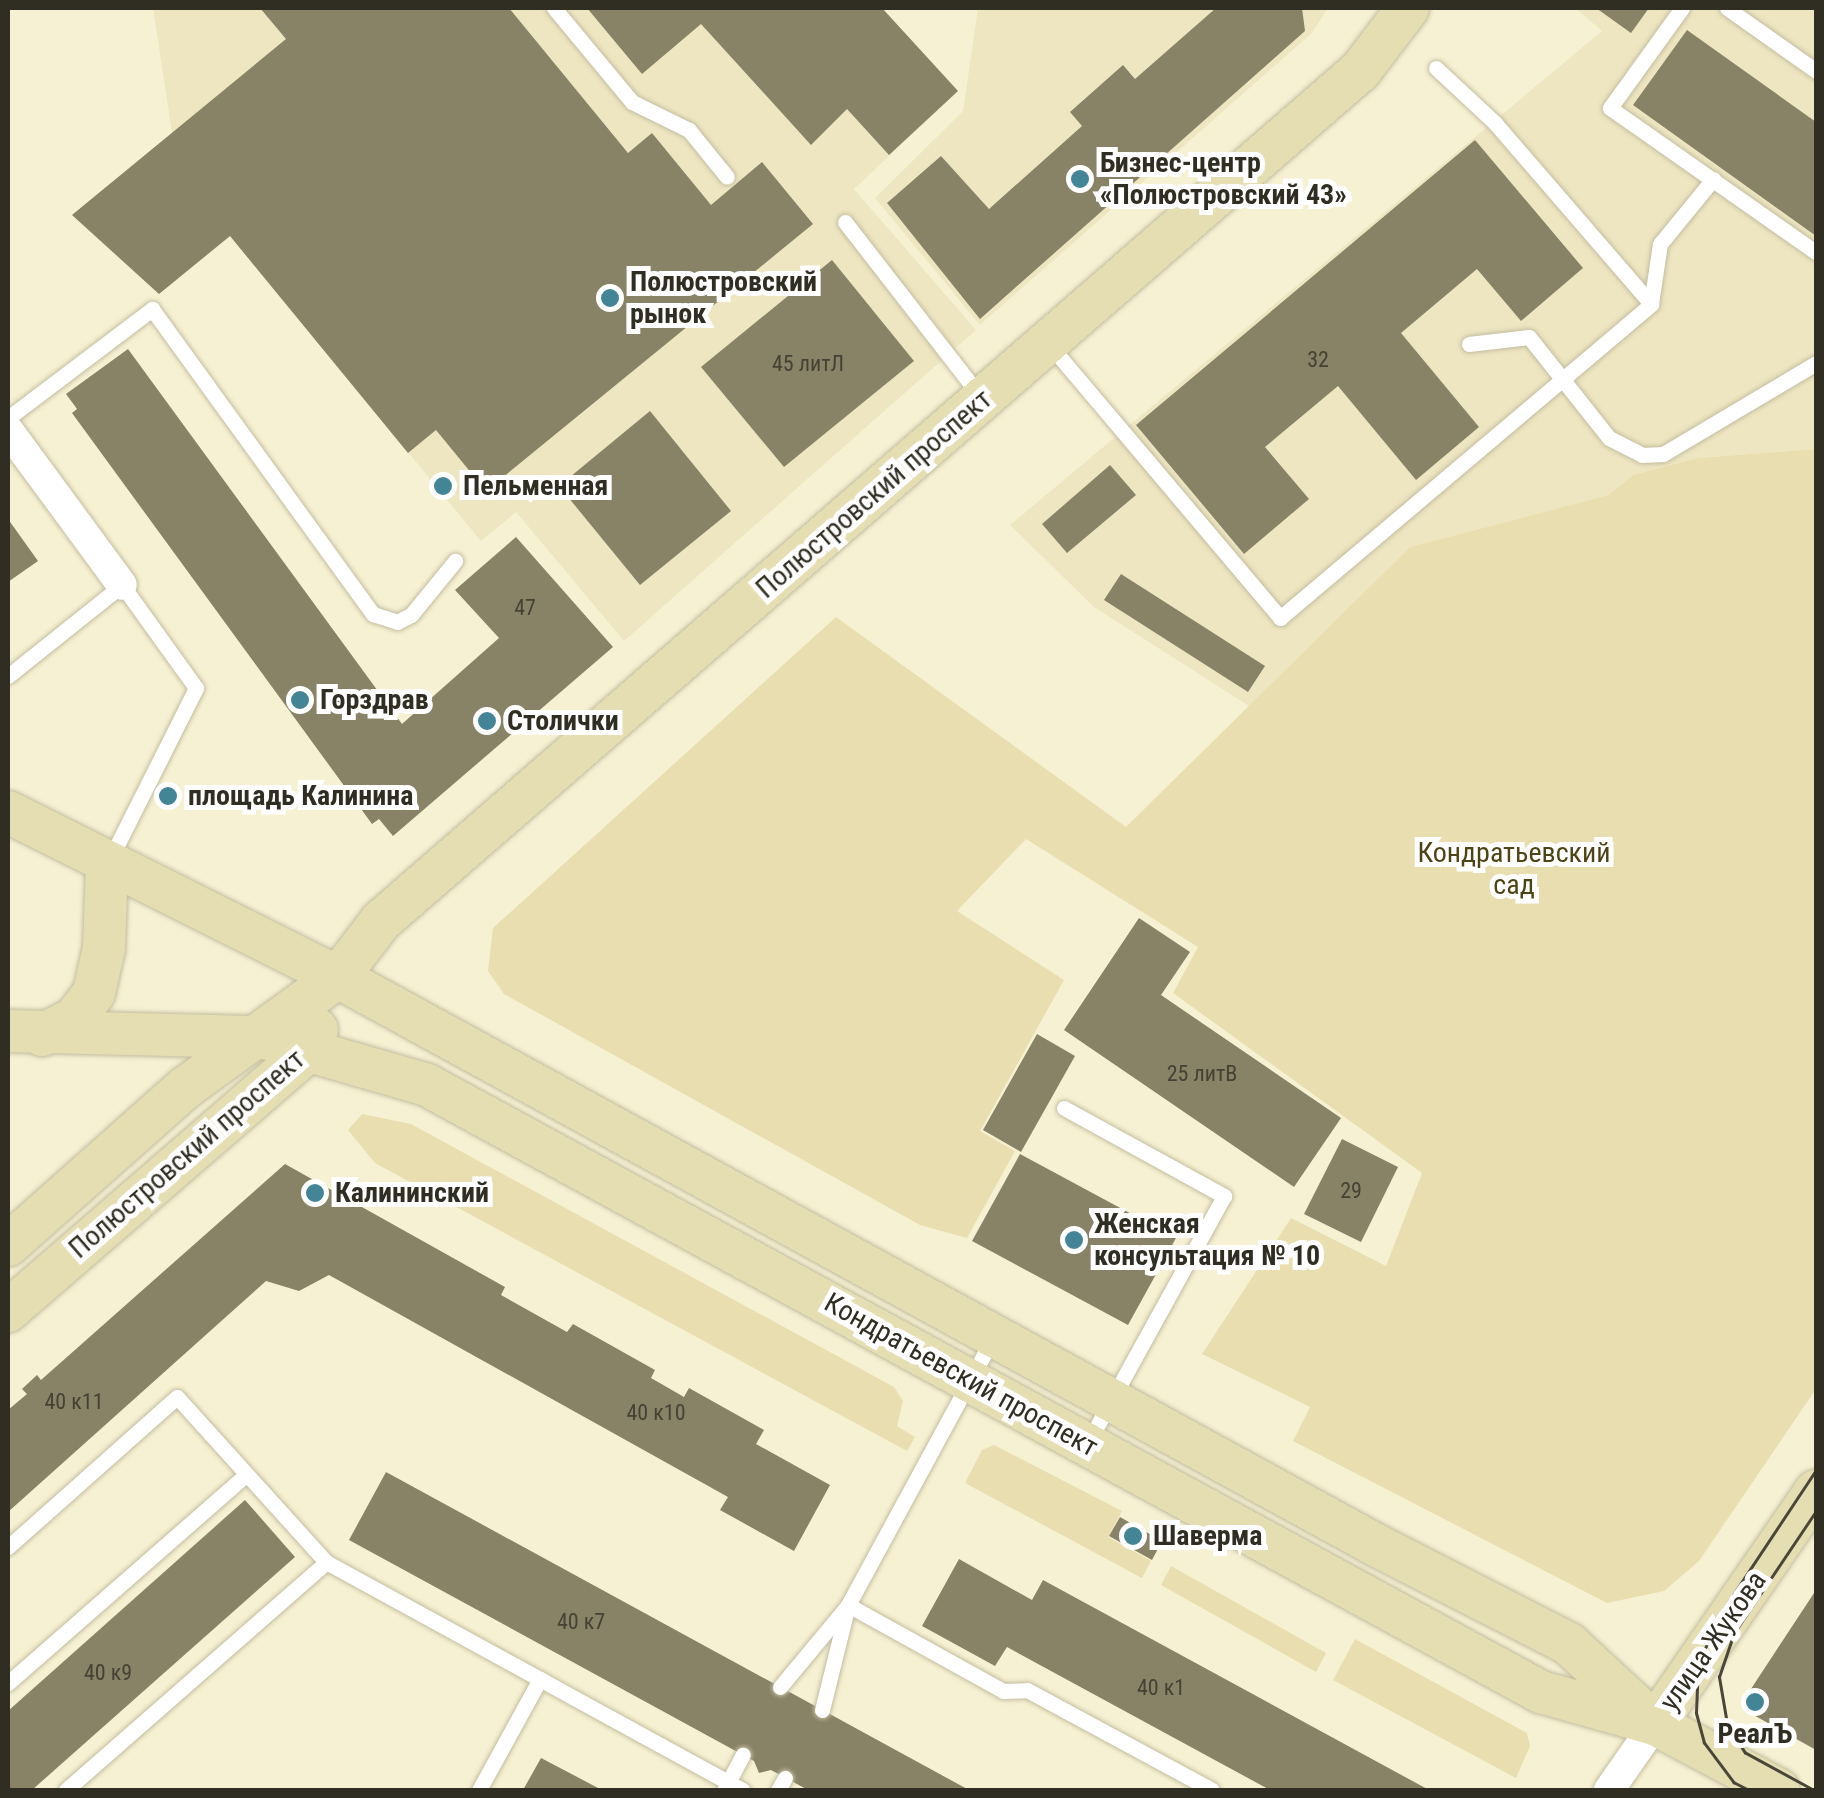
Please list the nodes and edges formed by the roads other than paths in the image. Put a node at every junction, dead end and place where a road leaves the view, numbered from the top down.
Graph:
1 (554, 8) edge
2 (1408, 8) edge
3 (1682, 8) edge
4 (1727, 8) edge
5 (1436, 68) dead end
6 (1816, 71) edge
7 (727, 177) dead end
8 (1713, 179) junction
9 (845, 222) dead end
10 (1816, 252) edge
11 (1651, 304) junction
12 (1048, 343) junction
13 (1469, 344) dead end
14 (1816, 363) edge
15 (1564, 379) junction
16 (982, 400) junction
17 (8, 418) edge
18 (8, 430) edge
19 (455, 561) dead end
20 (122, 585) junction
21 (8, 676) edge
22 (8, 812) edge
23 (27, 834) edge
24 (107, 865) junction
25 (338, 977) junction
26 (25, 1033) edge
27 (261, 1037) junction
28 (309, 1050) junction
29 (1064, 1108) dead end
30 (8, 1245) edge
31 (8, 1311) edge
32 (994, 1336) junction
33 (971, 1380) junction
34 (1112, 1401) junction
35 (1087, 1444) junction
36 (246, 1475) junction
37 (1816, 1492) edge
38 (8, 1547) edge
39 (326, 1562) junction
40 (848, 1606) junction
41 (540, 1679) junction
42 (8, 1683) edge
43 (780, 1687) dead end
44 (822, 1710) dead end
45 (1656, 1724) junction
46 (744, 1755) dead end
47 (732, 1788) edge
48 (66, 1790) edge
49 (479, 1790) edge
50 (1212, 1790) edge
51 (1609, 1790) edge
52 (1779, 1790) edge

1 - 7 lane
2 - 12 main road, Полюстровский проспект
3 - 8 lane
4 - 6 lane
5 - 11 lane
8 - 10 lane
8 - 11 lane
9 - 16 lane
11 - 15 lane
12 - 15 lane
12 - 16 main road, Полюстровский проспект
13 - 15 lane
14 - 15 lane
16 - 25 main road, Полюстровский проспект
17 - 19 lane
18 - 20 street
20 - 21 lane
20 - 24 lane
22 - 23 main road
23 - 24 main road
24 - 25 main road
24 - 26 main road
25 - 27 main road, Полюстровский проспект
25 - 28 main road, Полюстровский проспект
25 - 32 main road, Кондратьевский проспект
26 - 27 main road
27 - 28 main road, Кондратьевский проспект
27 - 30 main road, Полюстровский проспект
28 - 31 main road, Полюстровский проспект
28 - 33 main road, Кондратьевский проспект
29 - 34 lane
32 - 33 lane
32 - 34 main road, Кондратьевский проспект
33 - 35 main road, Кондратьевский проспект
33 - 40 lane
34 - 35 lane
34 - 45 main road, Кондратьевский проспект
35 - 45 main road, Кондратьевский проспект
36 - 38 lane
36 - 39 lane
36 - 42 lane
37 - 45 main road, улица Жукова
39 - 41 lane
39 - 48 lane
40 - 43 lane
40 - 44 lane
40 - 50 lane
41 - 47 lane
41 - 49 lane
45 - 51 street, улица Жукова
45 - 52 main road, Кондратьевский проспект
46 - 47 lane

